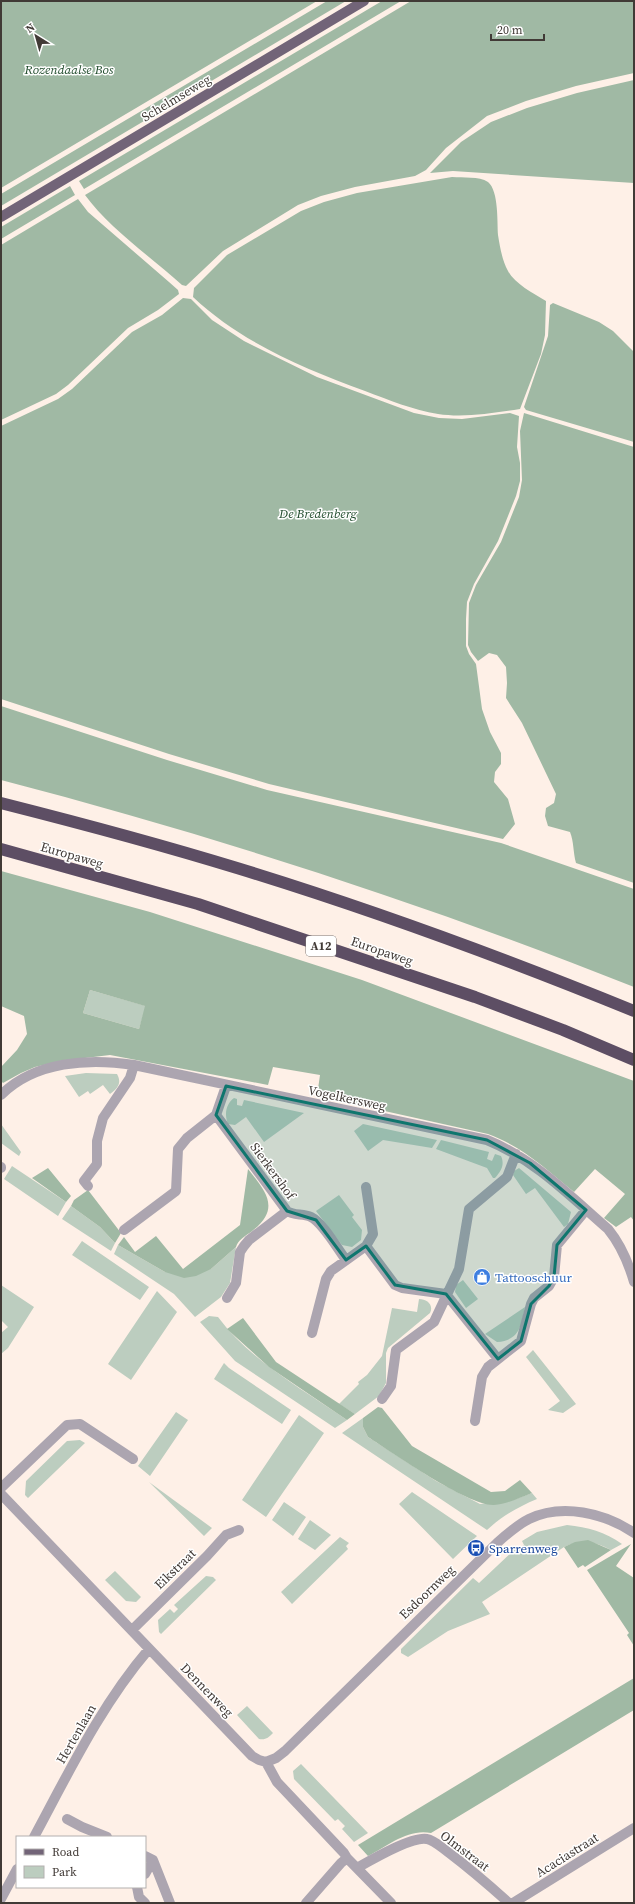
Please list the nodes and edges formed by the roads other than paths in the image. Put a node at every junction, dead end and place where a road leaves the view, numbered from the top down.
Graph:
1 (364, 1) edge
2 (1, 216) edge
3 (1, 803) edge
4 (1, 850) edge
5 (634, 1011) edge
6 (634, 1060) edge
7 (134, 1065) junction
8 (226, 1086) junction
9 (1, 1095) edge
10 (216, 1115) junction
11 (516, 1154) junction
12 (88, 1186) dead end
13 (366, 1187) dead end
14 (586, 1210) junction
15 (287, 1211) junction
16 (124, 1230) dead end
17 (366, 1246) junction
18 (346, 1260) junction
19 (634, 1282) edge
20 (446, 1294) junction
21 (227, 1298) dead end
22 (312, 1333) dead end
23 (498, 1359) junction
24 (382, 1399) dead end
25 (475, 1421) dead end
26 (133, 1459) dead end
27 (1, 1488) edge
28 (1, 1494) edge
29 (239, 1530) dead end
30 (634, 1533) edge
31 (132, 1630) junction
32 (149, 1649) junction
33 (266, 1762) junction
34 (67, 1819) dead end
35 (634, 1828) edge
36 (35, 1836) edge
37 (104, 1836) edge
38 (149, 1858) edge
39 (347, 1858) junction
40 (357, 1868) junction
41 (146, 1870) edge
42 (16, 1871) edge
43 (138, 1888) edge
44 (1, 1899) edge
45 (166, 1902) edge
46 (145, 1903) edge
47 (306, 1903) edge
48 (391, 1903) edge
49 (509, 1903) edge
50 (513, 1903) edge

1 - 2 main road, Schelmseweg
3 - 5 highway
4 - 6 highway, Europaweg / A12
7 - 8 street, Vogelkersweg
7 - 9 street, Vogelkersweg
7 - 12 street
8 - 10 street
8 - 11 street, Vogelkersweg
10 - 15 street, Sierkershof
10 - 16 street
11 - 14 street, Vogelkersweg
11 - 20 street
13 - 17 street
14 - 19 street, Vogelkersweg
14 - 23 street
15 - 18 street
15 - 21 street, Sierkershof
17 - 18 street
17 - 20 street
18 - 22 street
20 - 23 street
20 - 24 street
23 - 25 street
26 - 27 street
28 - 31 street, Dennenweg
29 - 31 street, Eikstraat
30 - 33 street, Esdoornweg
31 - 32 street, Dennenweg
32 - 33 street, Dennenweg
32 - 36 street, Hertenlaan
33 - 39 street
34 - 37 street
35 - 50 street, Acaciastraat
38 - 41 street
38 - 45 street
39 - 40 street
39 - 47 street
40 - 48 street
40 - 49 street, Olmstraat
42 - 44 street
43 - 46 street

